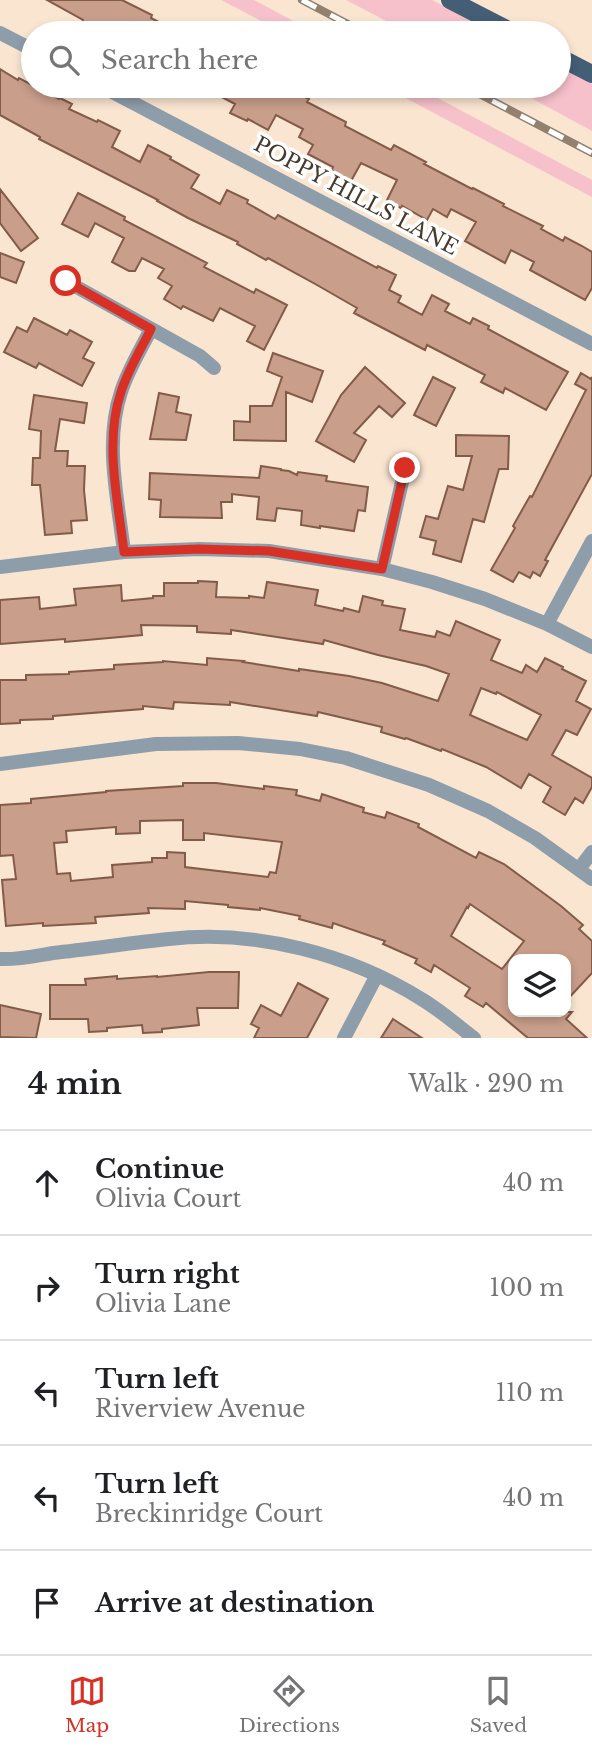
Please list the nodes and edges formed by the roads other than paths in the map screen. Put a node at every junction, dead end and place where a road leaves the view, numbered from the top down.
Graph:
1 (450, 0) edge
2 (491, 21) edge
3 (0, 33) edge
4 (21, 44) edge
5 (571, 63) edge
6 (592, 74) edge
7 (124, 98) edge
8 (66, 281) dead end
9 (151, 329) junction
10 (592, 344) edge
11 (214, 368) dead end
12 (405, 468) dead end
13 (592, 541) edge
14 (124, 552) junction
15 (0, 567) edge
16 (382, 569) junction
17 (547, 624) junction
18 (592, 647) edge
19 (0, 764) edge
20 (592, 852) edge
21 (579, 869) junction
22 (592, 879) edge
23 (0, 960) edge
24 (377, 975) junction
25 (344, 1038) edge
26 (474, 1038) edge

1 - 2 main road
3 - 4 street
5 - 6 main road
7 - 10 street, POPPY HILLS LANE
8 - 9 street
9 - 11 street
9 - 14 street
12 - 16 street
13 - 17 street
14 - 15 street
14 - 16 street
16 - 17 street
17 - 18 street
19 - 21 street
20 - 21 street
21 - 22 street
23 - 24 street
24 - 25 street
24 - 26 street

